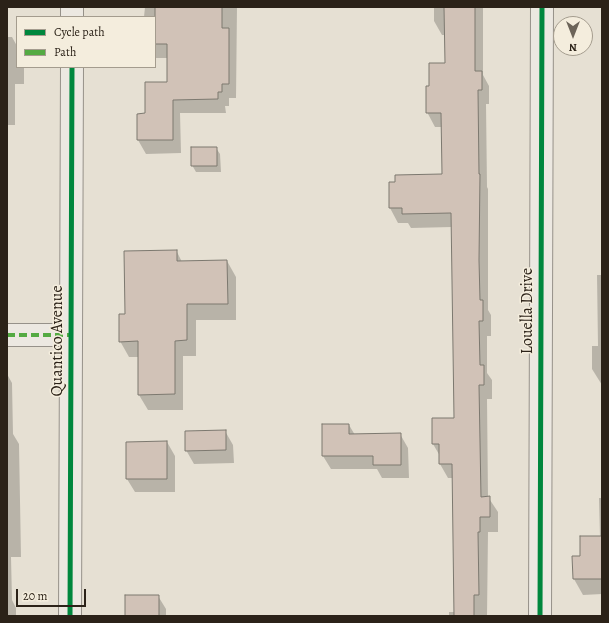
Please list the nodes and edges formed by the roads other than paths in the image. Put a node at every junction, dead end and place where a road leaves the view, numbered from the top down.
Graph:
1 (542, 7) edge
2 (72, 68) edge
3 (7, 335) edge
4 (71, 335) junction
5 (70, 616) edge
6 (540, 616) edge

1 - 6 street, Louella Drive
2 - 4 street, Quantico Avenue
3 - 4 street
4 - 5 street, Quantico Avenue

